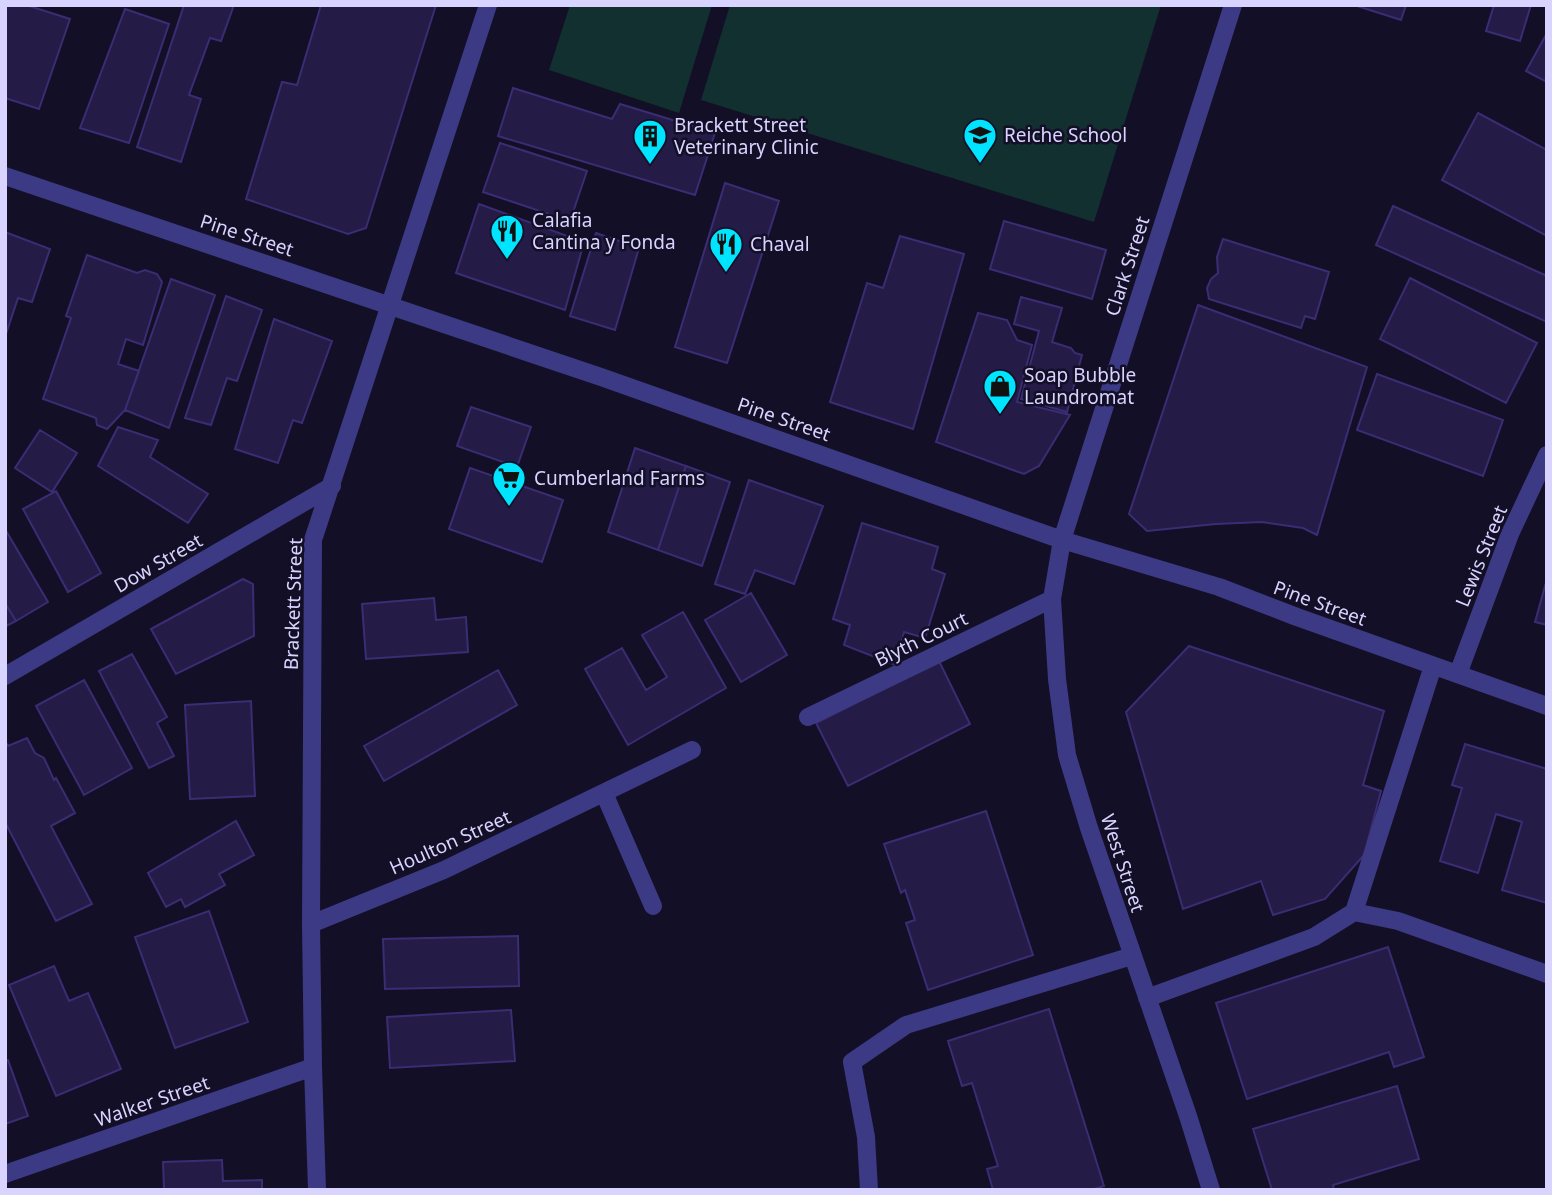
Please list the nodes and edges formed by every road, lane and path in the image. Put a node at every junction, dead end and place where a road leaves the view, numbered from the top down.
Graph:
1 (488, 5) edge
2 (1233, 5) edge
3 (5, 176) edge
4 (391, 305) junction
5 (1547, 455) edge
6 (332, 486) junction
7 (1062, 540) junction
8 (1052, 599) junction
9 (1433, 666) junction
10 (1458, 674) junction
11 (5, 676) edge
12 (1547, 706) edge
13 (808, 717) dead end
14 (692, 750) dead end
15 (604, 793) junction
16 (653, 906) dead end
17 (1354, 912) junction
18 (311, 924) junction
19 (1132, 956) junction
20 (1547, 974) edge
21 (1147, 998) junction
22 (313, 1067) junction
23 (5, 1174) edge
24 (317, 1190) edge
25 (869, 1190) edge
26 (1211, 1190) edge

1 - 4 street, Brackett Street
2 - 7 street, Clark Street
3 - 4 street, Pine Street
4 - 6 street, Brackett Street
4 - 7 street, Pine Street
5 - 10 street, Lewis Street
6 - 11 street, Dow Street
6 - 18 street, Brackett Street
7 - 8 street, West Street
7 - 9 street, Pine Street
8 - 13 street, Blyth Court
8 - 19 street, West Street
9 - 10 street, Pine Street
9 - 17 street
10 - 12 street, Pine Street
14 - 15 street, Houlton Street
15 - 16 street
15 - 18 street, Houlton Street
17 - 20 street
17 - 21 street
18 - 22 street, Brackett Street
19 - 21 street, West Street
19 - 25 street
21 - 26 street, West Street
22 - 23 street, Walker Street
22 - 24 street, Brackett Street

